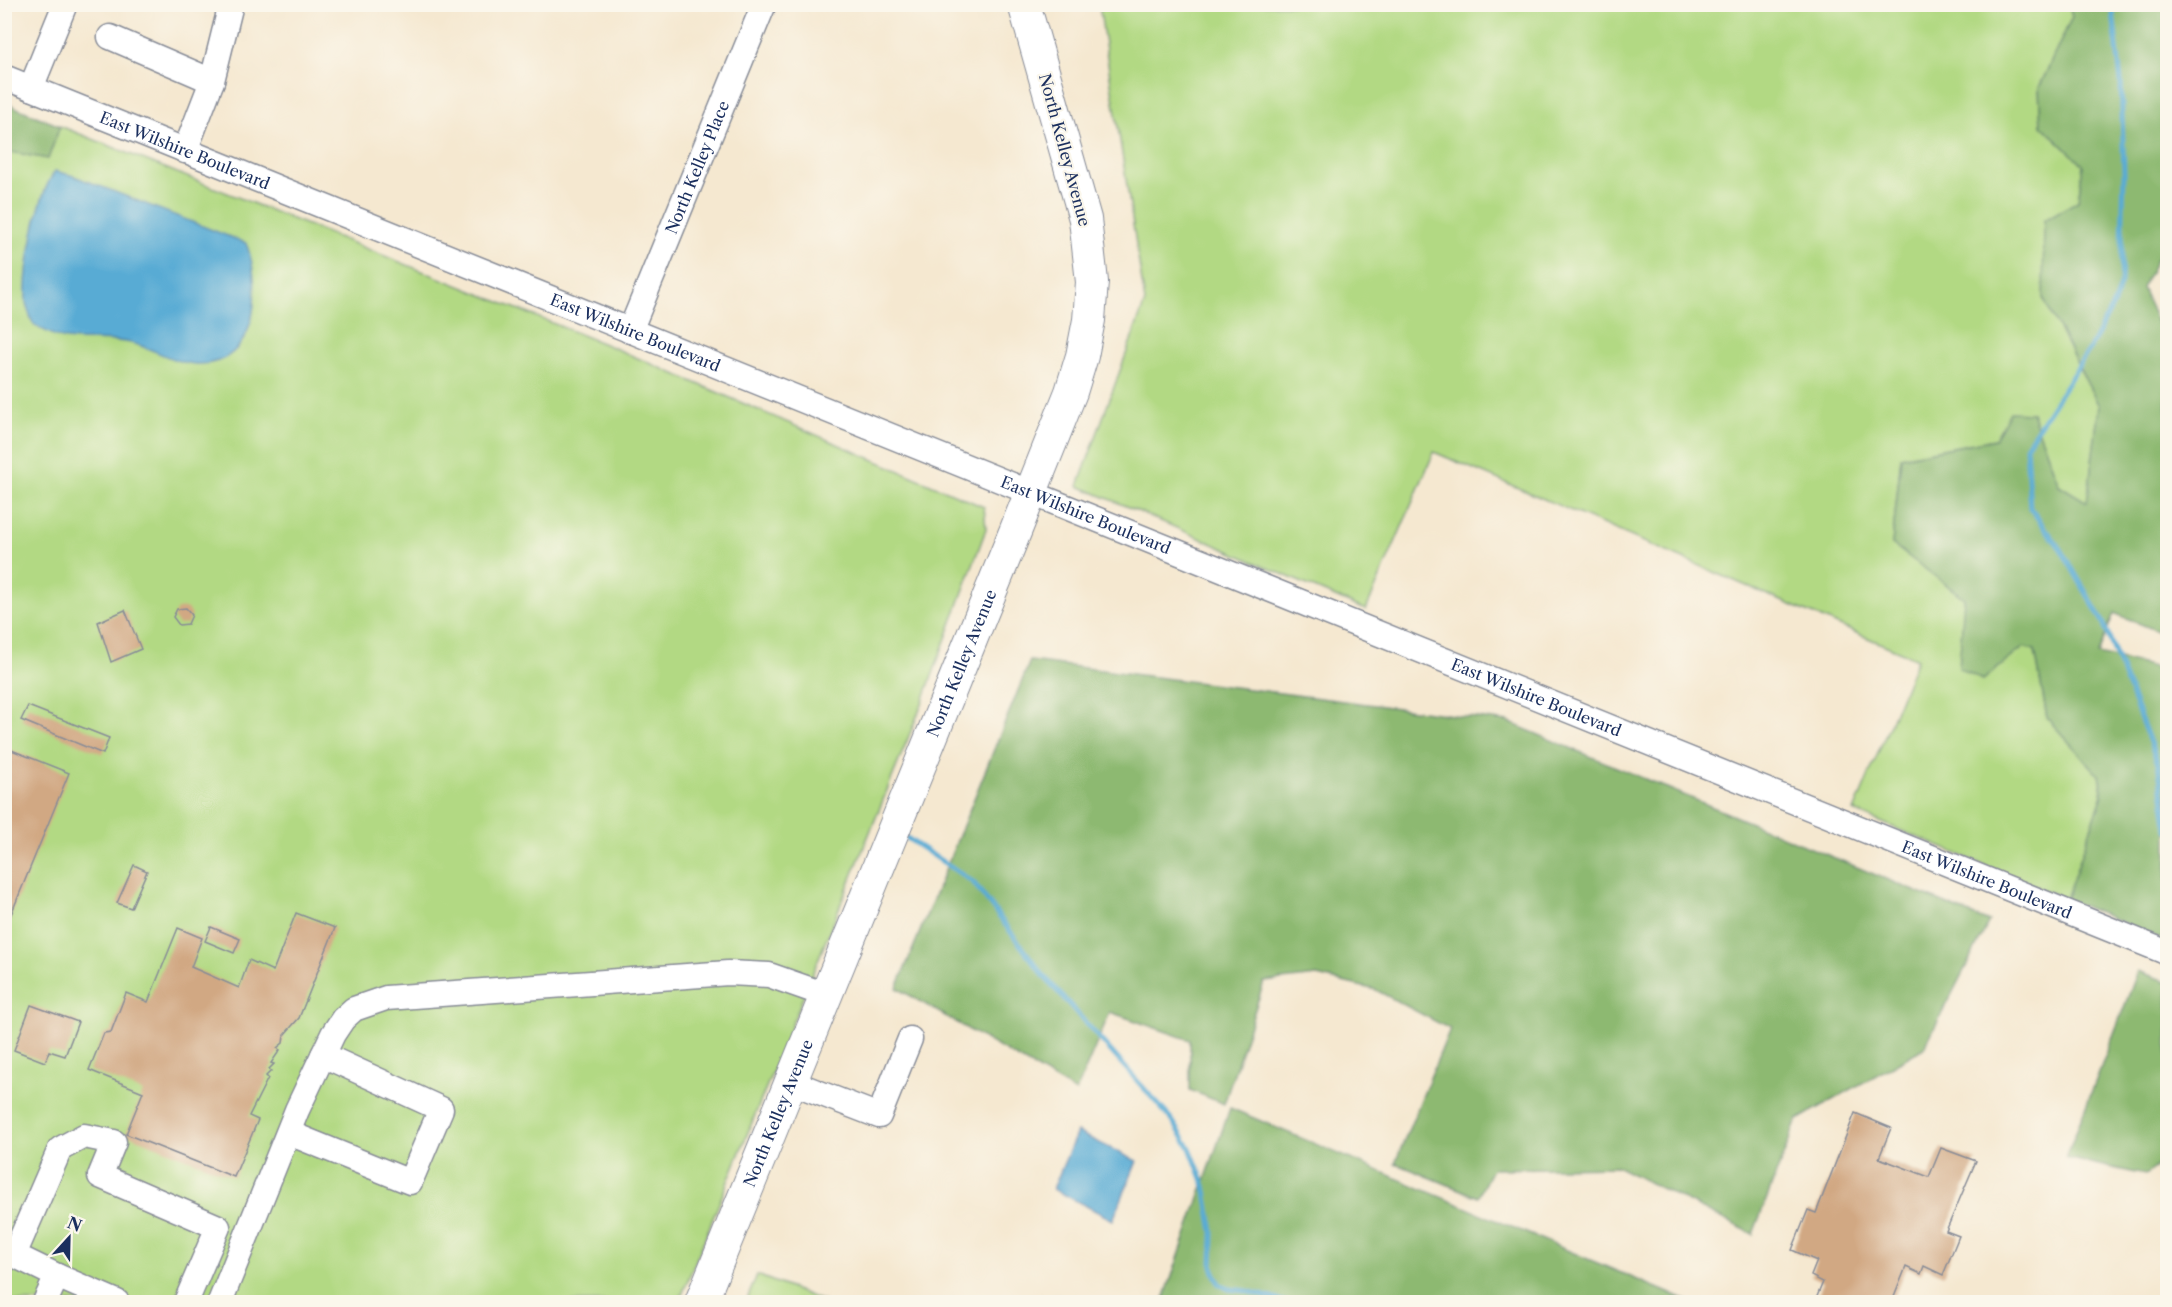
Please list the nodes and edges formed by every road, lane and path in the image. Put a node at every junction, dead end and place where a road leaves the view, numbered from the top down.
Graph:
1 (65, 4) edge
2 (231, 4) edge
3 (764, 4) edge
4 (1024, 4) edge
5 (110, 37) dead end
6 (4, 77) edge
7 (212, 81) junction
8 (31, 88) junction
9 (185, 151) junction
10 (630, 331) junction
11 (1030, 492) junction
12 (2168, 953) edge
13 (826, 995) junction
14 (910, 1039) dead end
15 (323, 1055) junction
16 (791, 1082) junction
17 (289, 1133) junction
18 (57, 1276) junction
19 (45, 1302) edge
20 (117, 1302) edge
21 (186, 1302) edge
22 (220, 1302) edge
23 (702, 1302) edge

1 - 8 street
2 - 7 street
3 - 10 street, North Kelley Place
4 - 11 main road, North Kelley Avenue
5 - 7 street
6 - 8 street, East Wilshire Boulevard
7 - 9 street
8 - 9 street, East Wilshire Boulevard
9 - 10 street, East Wilshire Boulevard
10 - 11 street, East Wilshire Boulevard
11 - 12 street, East Wilshire Boulevard
11 - 13 main road, North Kelley Avenue
13 - 15 street
13 - 16 main road, North Kelley Avenue
14 - 16 street
15 - 17 street
15 - 17 street
16 - 23 main road, North Kelley Avenue
17 - 22 street
18 - 19 street
18 - 20 street
18 - 21 street

